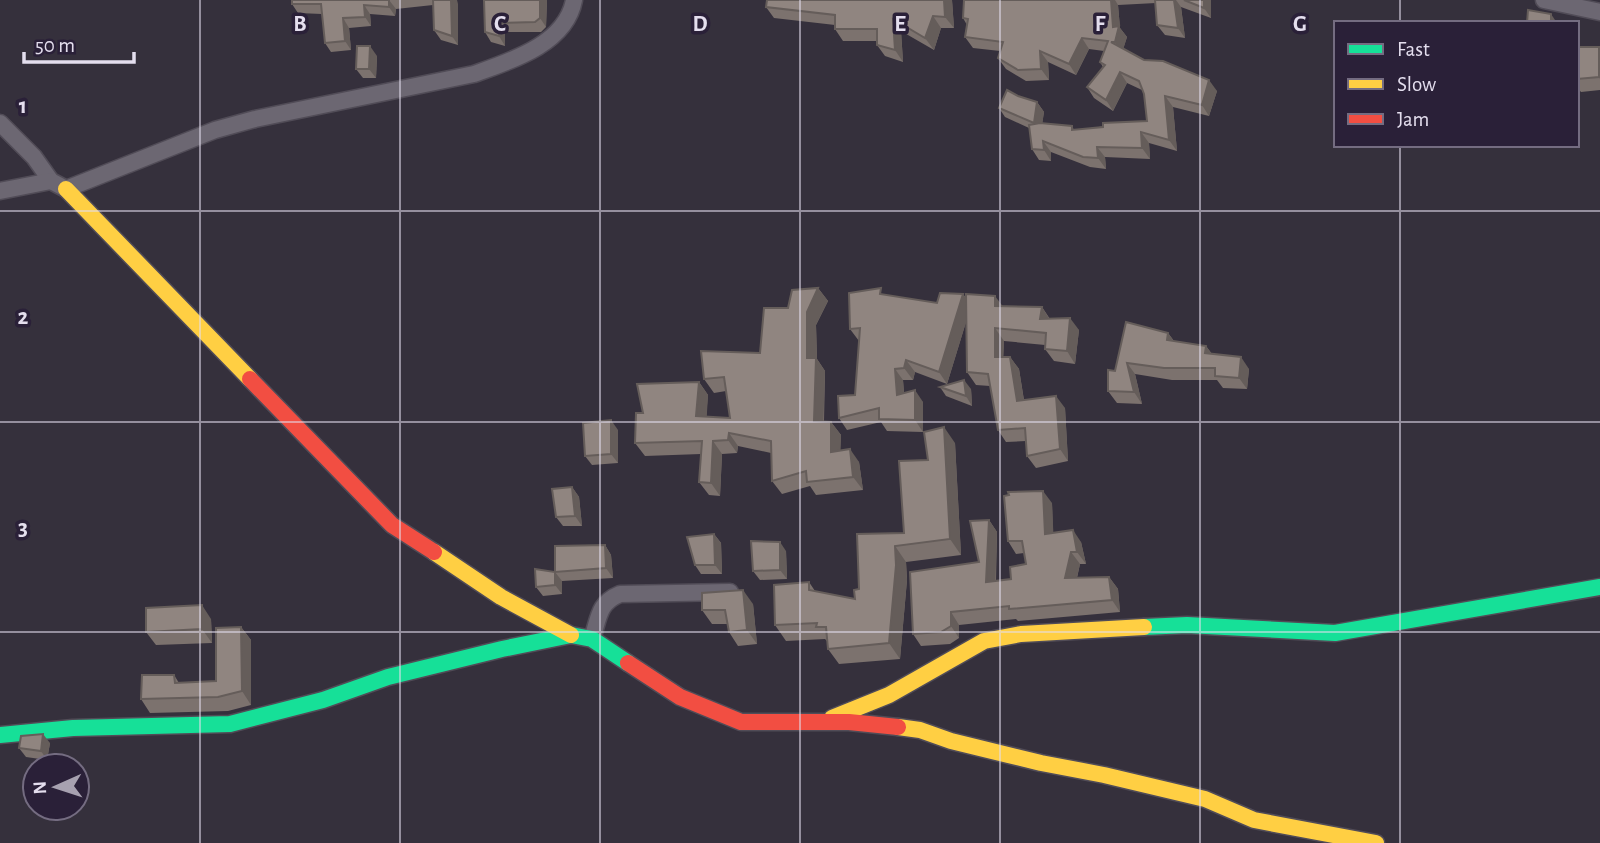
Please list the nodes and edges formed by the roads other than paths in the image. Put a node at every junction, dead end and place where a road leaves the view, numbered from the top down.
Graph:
1 (574, 0) edge
2 (1544, 0) edge
3 (1600, 12) edge
4 (0, 123) edge
5 (51, 181) junction
6 (66, 189) junction
7 (0, 191) edge
8 (1600, 587) edge
9 (743, 592) edge
10 (571, 635) junction
11 (592, 639) junction
12 (818, 723) junction
13 (0, 736) edge
14 (1376, 843) edge

1 - 6 street
2 - 3 street
4 - 5 street
5 - 6 street
5 - 7 street
6 - 10 street
8 - 12 street
9 - 11 street
10 - 11 street
10 - 13 street
11 - 12 street
12 - 14 street

